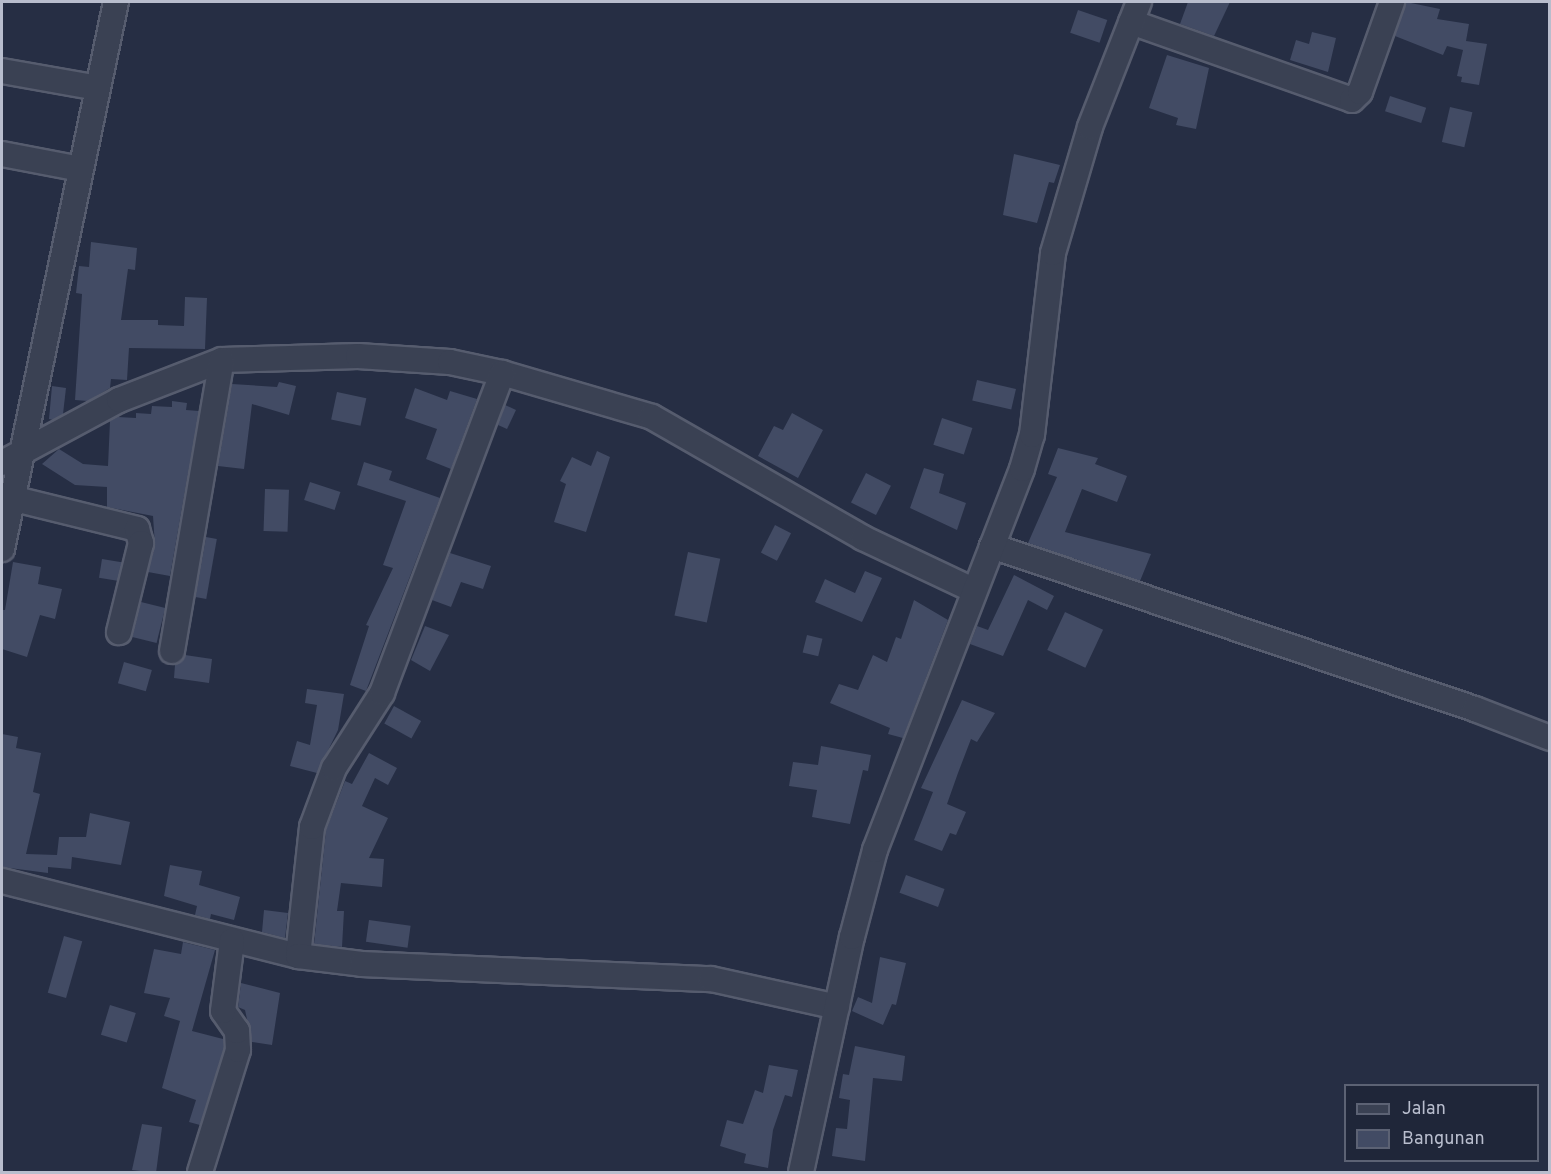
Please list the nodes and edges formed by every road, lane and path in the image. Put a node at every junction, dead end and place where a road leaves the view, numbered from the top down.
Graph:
1 (116, 2) edge
2 (1392, 2) edge
3 (1136, 12) edge
4 (2, 71) edge
5 (98, 88) junction
6 (2, 154) edge
7 (81, 169) junction
8 (222, 360) junction
9 (502, 373) junction
10 (10, 460) edge
11 (11, 498) junction
12 (993, 546) junction
13 (2, 549) edge
14 (972, 590) junction
15 (119, 632) dead end
16 (172, 651) dead end
17 (1550, 738) edge
18 (2, 881) edge
19 (232, 941) junction
20 (298, 956) junction
21 (837, 1007) junction
22 (200, 1173) edge
23 (801, 1173) edge

1 - 5 street
2 - 3 street
3 - 12 street
4 - 5 street
5 - 7 street
6 - 7 street
7 - 10 street
8 - 9 street
8 - 10 street
8 - 16 street
9 - 14 street
9 - 20 street
10 - 11 street
11 - 13 street
11 - 15 street
12 - 14 street
12 - 17 street
14 - 21 street
18 - 19 street
19 - 20 street
19 - 22 street
20 - 21 street
21 - 23 street

